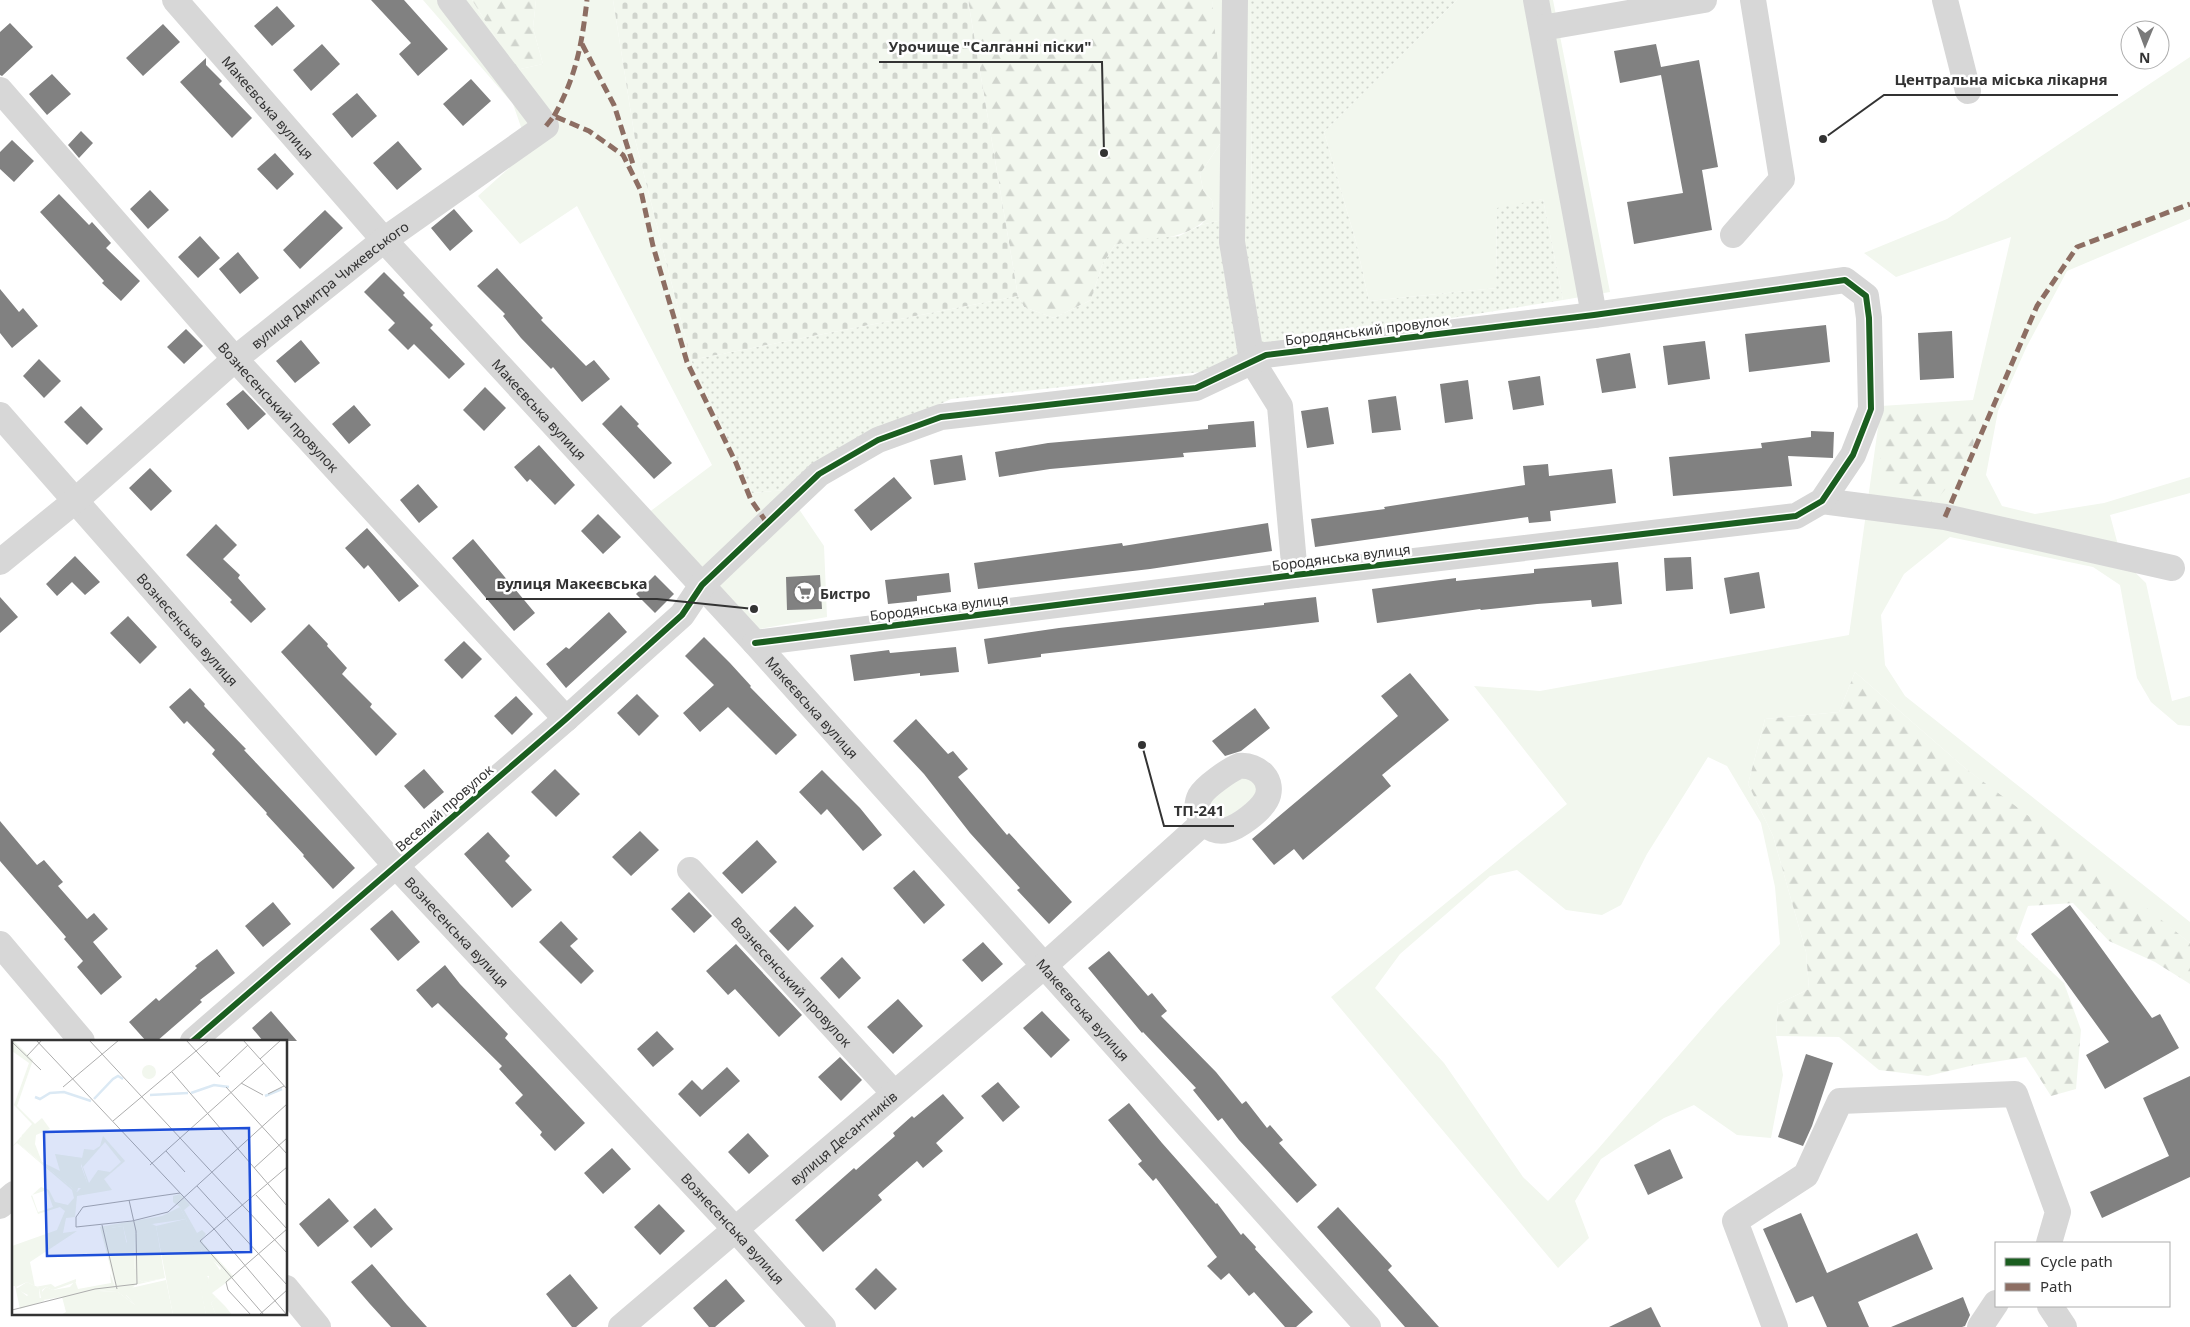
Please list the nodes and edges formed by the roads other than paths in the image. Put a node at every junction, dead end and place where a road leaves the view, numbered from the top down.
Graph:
1 (175, 0) edge
2 (450, 0) edge
3 (1235, 0) edge
4 (1536, 0) edge
5 (1704, 0) edge
6 (1753, 0) edge
7 (1946, 0) edge
8 (1542, 28) junction
9 (0, 90) edge
10 (1968, 91) dead end
11 (1733, 235) dead end
12 (384, 240) junction
13 (1594, 315) junction
14 (235, 359) junction
15 (1252, 361) junction
16 (1871, 409) joint
17 (0, 415) edge
18 (75, 501) junction
19 (1822, 501) junction
20 (0, 562) edge
21 (2172, 568) dead end
22 (1295, 575) junction
23 (702, 585) junction
24 (755, 643) junction
25 (566, 719) junction
26 (1204, 823) dead end
27 (396, 866) junction
28 (690, 870) dead end
29 (0, 944) edge
30 (1044, 966) junction
31 (81, 1040) edge
32 (194, 1040) edge
33 (894, 1093) junction
34 (12, 1196) edge
35 (0, 1206) edge
36 (2058, 1212) junction
37 (736, 1229) junction
38 (2038, 1242) edge
39 (2049, 1242) edge
40 (288, 1290) edge
41 (1995, 1304) edge
42 (2051, 1307) edge
43 (318, 1327) edge
44 (621, 1327) edge
45 (823, 1327) edge
46 (1368, 1327) edge
47 (1775, 1327) edge
48 (1980, 1327) edge
49 (2064, 1327) edge

1 - 12 street, Макеєвська вулиця
2 - 12 street, вулиця Дмитра Чижевського
3 - 15 street
4 - 8 street
5 - 8 street
6 - 11 street
7 - 10 street
8 - 13 street
9 - 14 street, Вознесенський провулок
12 - 14 street, вулиця Дмитра Чижевського
12 - 23 street, Макеєвська вулиця
13 - 15 street, Бородянський провулок
13 - 16 street, Бородянський провулок
14 - 18 street, вулиця Дмитра Чижевського
14 - 25 street, Вознесенський провулок
15 - 22 street
15 - 23 street, Бородянський провулок
16 - 19 street, Бородянська вулиця
17 - 18 street, Вознесенська вулиця
18 - 20 street, вулиця Дмитра Чижевського
18 - 27 street, Вознесенська вулиця
19 - 21 street
19 - 22 street, Бородянська вулиця
22 - 24 street, Бородянська вулиця
23 - 24 street, Макеєвська вулиця
23 - 25 street, Веселий провулок
24 - 30 street, Макеєвська вулиця
25 - 27 street, Веселий провулок
26 - 30 street, вулиця Десантників
27 - 32 street, Веселий провулок
27 - 37 street, Вознесенська вулиця
28 - 33 street, Вознесенський провулок
29 - 31 street
30 - 33 street, вулиця Десантників
30 - 46 street, Макеєвська вулиця
33 - 37 street, вулиця Десантників
34 - 35 street
36 - 38 street
36 - 39 street
36 - 47 street
37 - 44 street, вулиця Десантників
37 - 45 street, Вознесенська вулиця
40 - 43 street
41 - 48 street
42 - 49 street

